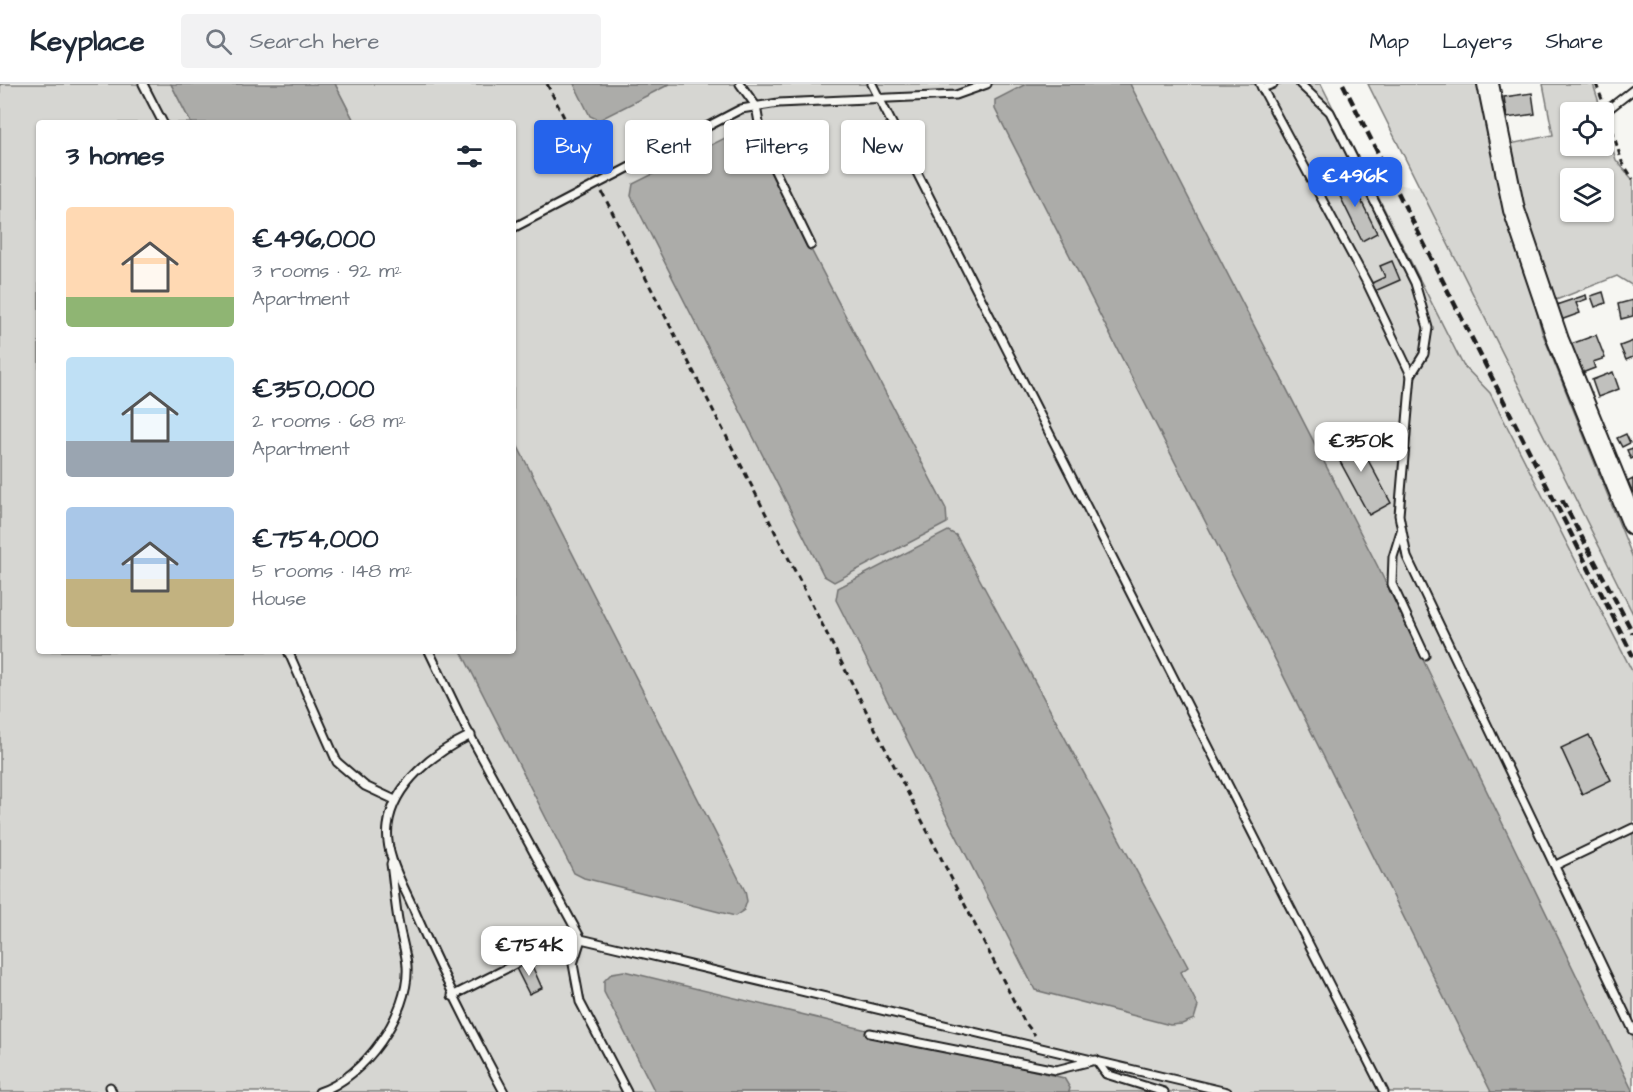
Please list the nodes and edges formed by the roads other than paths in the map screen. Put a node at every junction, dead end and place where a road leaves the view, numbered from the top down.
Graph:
1 (143, 84) edge
2 (740, 84) edge
3 (872, 84) edge
4 (1273, 84) edge
5 (1300, 84) edge
6 (1488, 84) edge
7 (984, 85) edge
8 (1261, 86) edge
9 (1633, 90) edge
10 (880, 99) junction
11 (1614, 105) edge
12 (756, 106) junction
13 (161, 120) edge
14 (516, 226) edge
15 (811, 245) dead end
16 (1410, 375) junction
17 (1633, 524) edge
18 (1401, 528) junction
19 (289, 654) edge
20 (430, 654) edge
21 (1425, 655) dead end
22 (471, 735) junction
23 (395, 800) junction
24 (1633, 828) edge
25 (390, 856) junction
26 (1556, 865) junction
27 (581, 939) junction
28 (452, 996) junction
29 (1633, 1030) edge
30 (870, 1033) dead end
31 (1096, 1060) junction
32 (319, 1092) edge
33 (504, 1092) edge
34 (627, 1092) edge
35 (1164, 1092) edge
36 (1227, 1092) edge
37 (1384, 1092) edge

1 - 13 lane
2 - 12 lane
3 - 10 lane
4 - 8 lane
5 - 16 lane
6 - 17 main road
7 - 10 lane
8 - 16 lane
9 - 11 lane
10 - 12 lane
10 - 37 lane
12 - 14 lane
12 - 15 lane
16 - 18 lane
18 - 21 lane
18 - 26 lane
19 - 23 lane
20 - 22 lane
22 - 23 lane
22 - 27 lane
23 - 25 lane
24 - 26 lane
25 - 28 lane
25 - 32 lane
26 - 29 lane
27 - 28 lane
27 - 31 lane
27 - 34 lane
28 - 33 lane
30 - 31 lane
31 - 35 lane
31 - 36 lane

